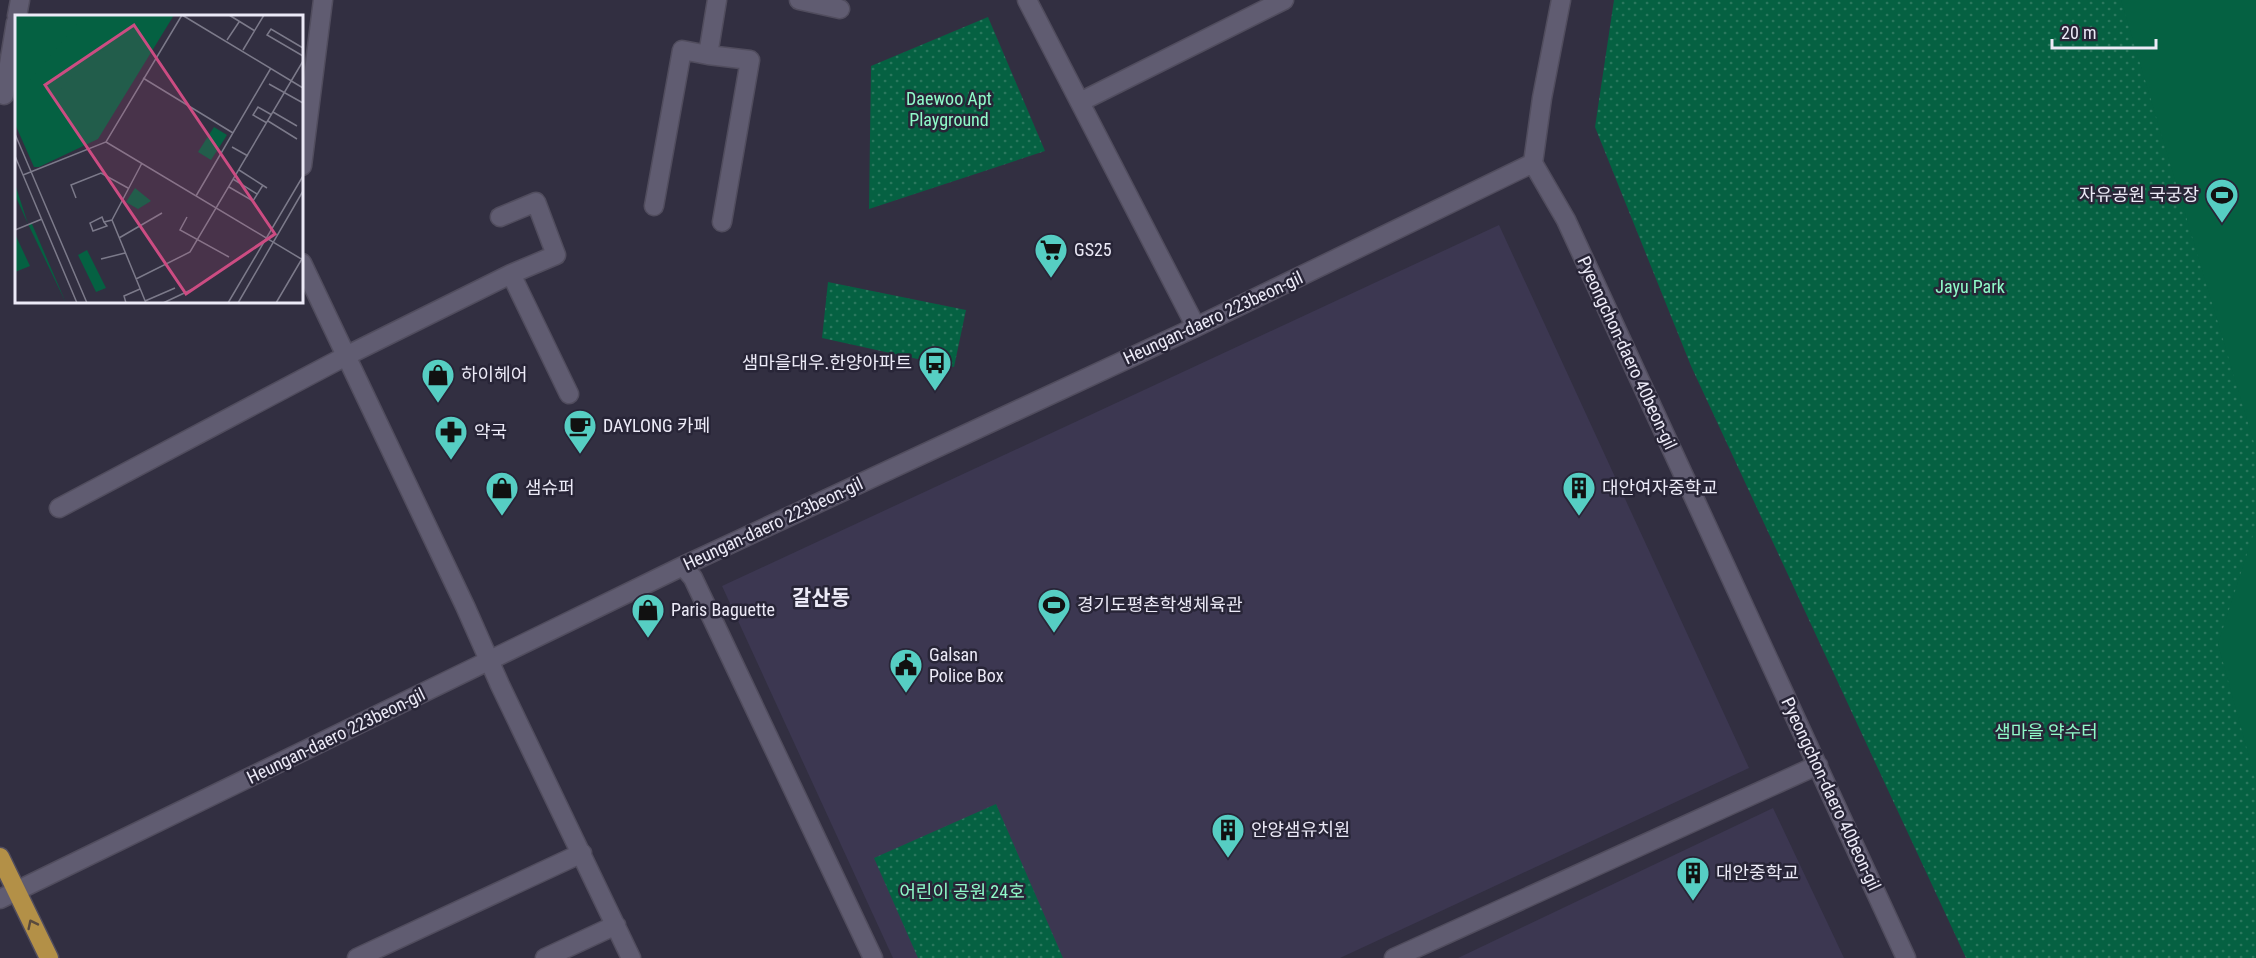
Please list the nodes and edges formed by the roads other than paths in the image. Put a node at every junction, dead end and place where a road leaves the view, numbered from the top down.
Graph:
1 (20, 0) edge
2 (323, 0) edge
3 (717, 0) edge
4 (799, 0) edge
5 (1027, 0) edge
6 (1284, 0) edge
7 (1560, 0) edge
8 (840, 9) dead end
9 (17, 15) edge
10 (15, 28) edge
11 (708, 55) junction
12 (4, 95) dead end
13 (1080, 102) junction
14 (303, 158) edge
15 (1533, 163) junction
16 (654, 206) dead end
17 (500, 217) dead end
18 (722, 222) dead end
19 (303, 264) edge
20 (511, 274) junction
21 (1196, 327) junction
22 (346, 356) junction
23 (569, 393) dead end
24 (59, 508) dead end
25 (683, 566) junction
26 (489, 662) junction
27 (1818, 765) junction
28 (582, 853) junction
29 (0, 857) edge
30 (8, 895) edge
31 (615, 925) junction
32 (49, 958) edge
33 (357, 958) edge
34 (544, 958) edge
35 (631, 958) edge
36 (873, 958) edge
37 (1394, 958) edge
38 (1906, 958) edge

1 - 9 street
2 - 14 street
3 - 11 street
4 - 8 street
5 - 13 street
6 - 13 street
7 - 15 street
10 - 12 street
11 - 16 street
11 - 18 street
13 - 21 street
15 - 21 street, Heungan-daero 223beon-gil
15 - 27 street, Pyeongchon-daero 40beon-gil
17 - 20 street
19 - 22 street
20 - 22 street
20 - 23 street
21 - 25 street, Heungan-daero 223beon-gil
22 - 24 street
22 - 26 street
25 - 26 street, Heungan-daero 223beon-gil
25 - 36 street
26 - 28 street
26 - 30 street, Heungan-daero 223beon-gil
27 - 37 street
27 - 38 street, Pyeongchon-daero 40beon-gil
28 - 31 street
28 - 33 street
29 - 30 main road
32 -> 30 main road
31 - 34 street
31 - 35 street

